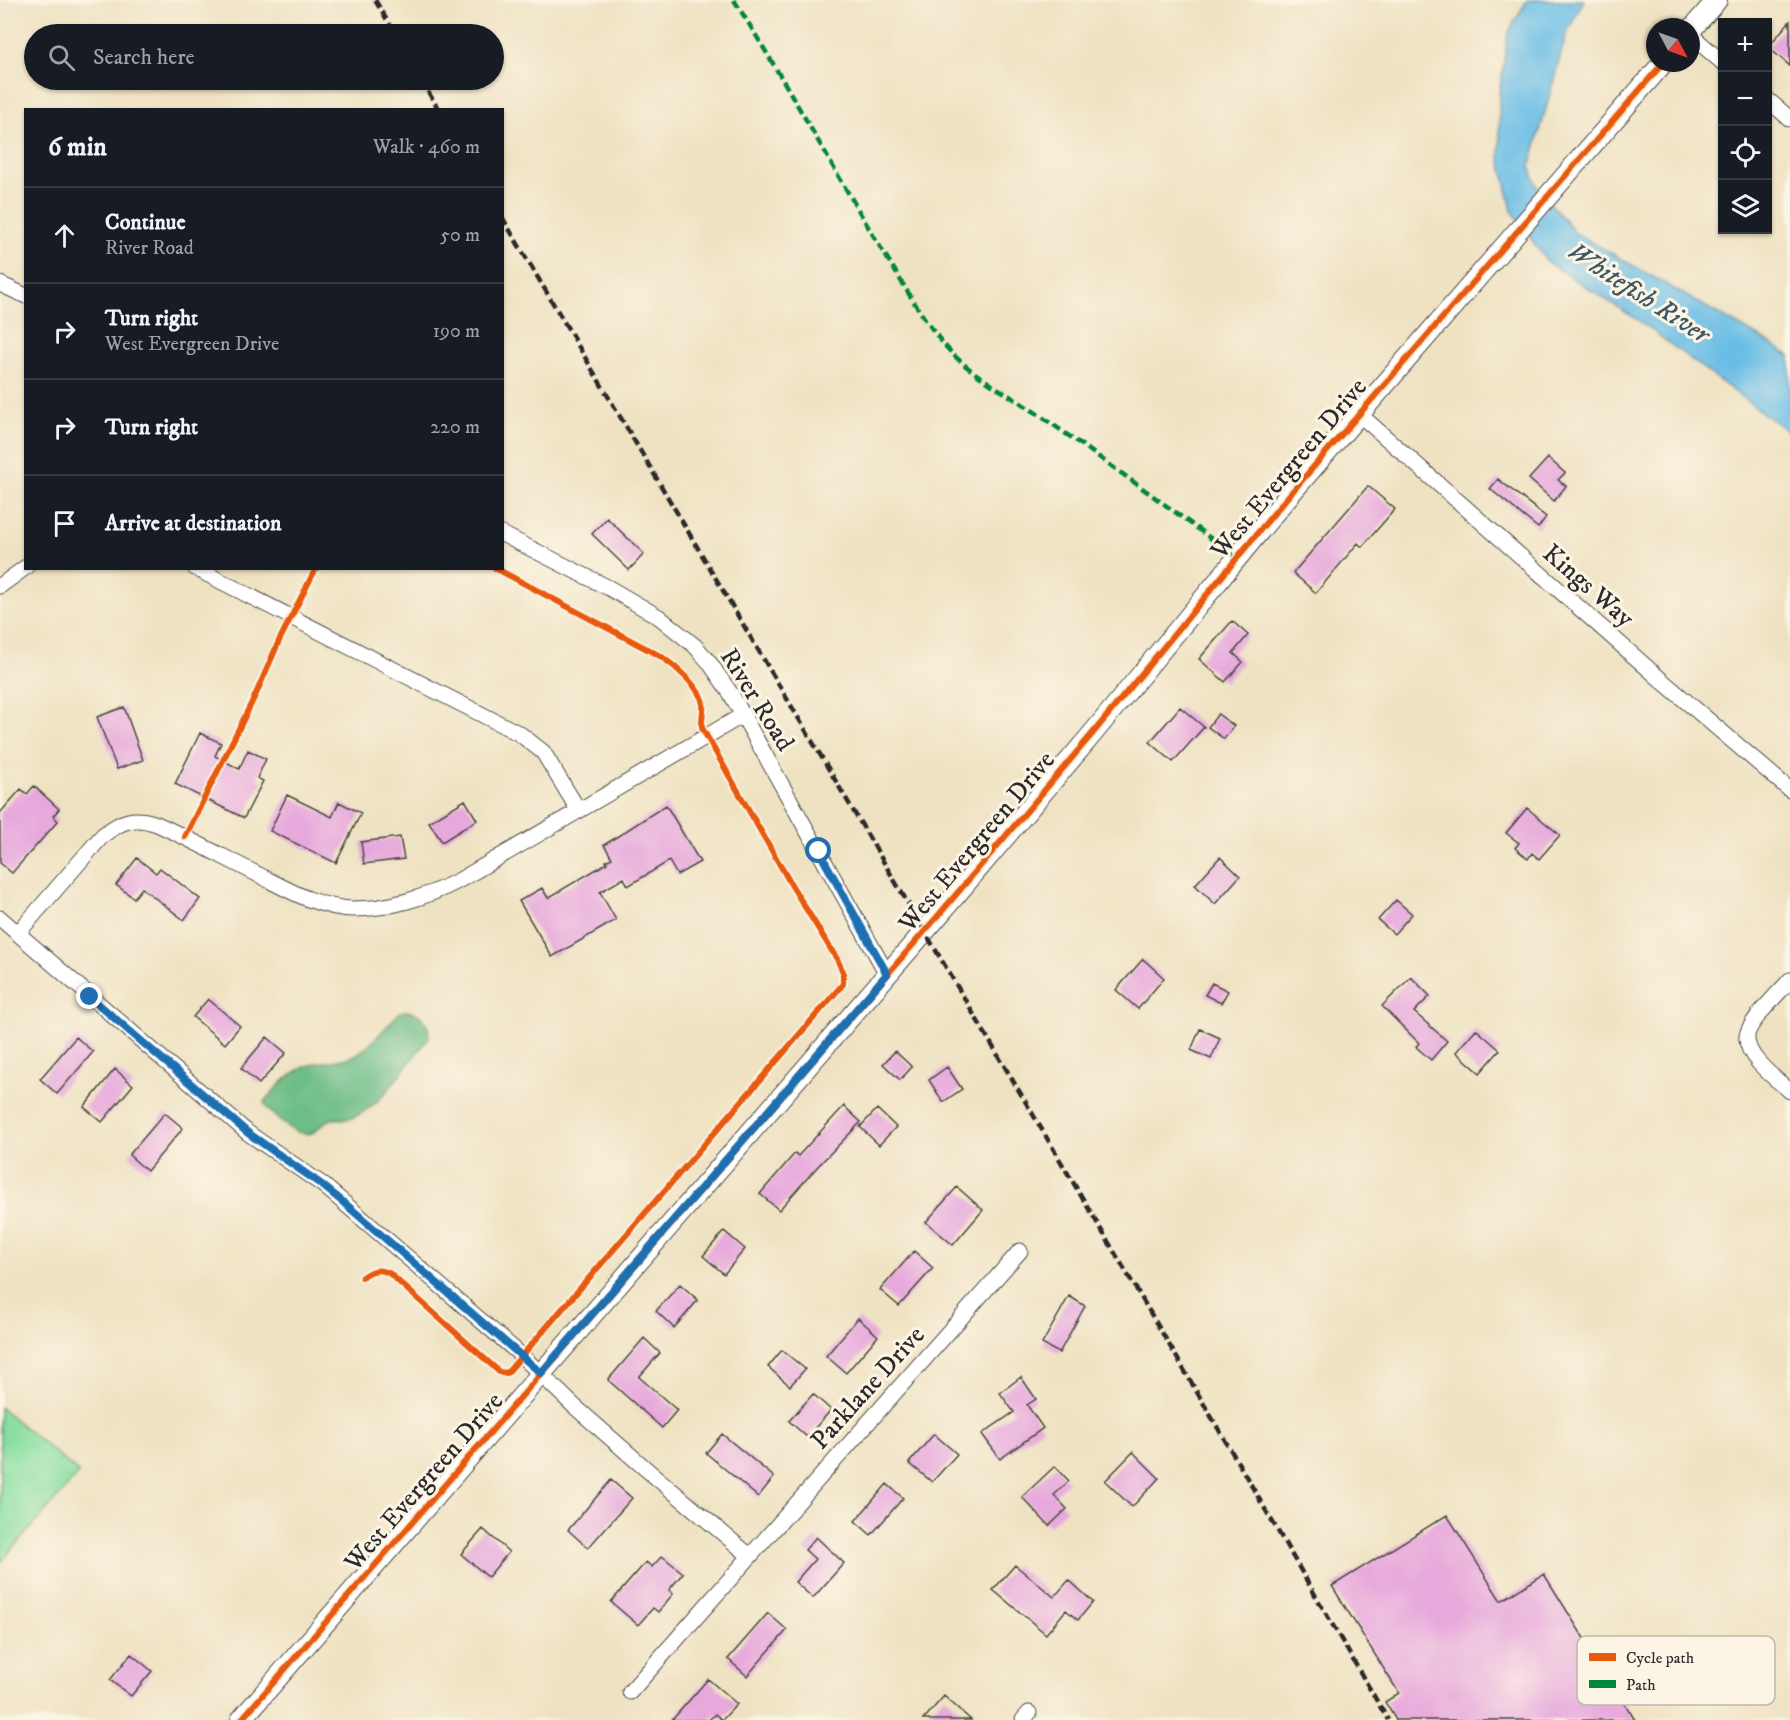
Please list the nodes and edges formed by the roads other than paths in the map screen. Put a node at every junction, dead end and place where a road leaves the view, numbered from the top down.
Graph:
1 (1717, 0) edge
2 (1700, 20) edge
3 (1700, 43) edge
4 (1718, 59) edge
5 (1655, 72) edge
6 (1772, 104) edge
7 (1790, 119) edge
8 (0, 284) edge
9 (24, 295) edge
10 (1359, 414) junction
11 (504, 535) edge
12 (24, 568) edge
13 (199, 570) edge
14 (0, 586) edge
15 (743, 715) junction
16 (1790, 790) edge
17 (579, 811) junction
18 (0, 918) edge
19 (18, 933) junction
20 (887, 974) junction
21 (1790, 980) edge
22 (1790, 1091) edge
23 (1020, 1251) dead end
24 (541, 1373) junction
25 (750, 1556) junction
26 (630, 1692) dead end
27 (241, 1720) edge

1 - 2 street
3 - 4 street
5 - 10 street, West Evergreen Drive
6 - 7 street
8 - 9 street
10 - 16 street, Kings Way
10 - 20 street, West Evergreen Drive
11 - 15 street, River Road
12 - 14 street
13 - 17 street
15 - 17 street
15 - 20 street, River Road
17 - 19 street
18 - 19 street
19 - 24 street
20 - 24 street, West Evergreen Drive
21 - 22 street
23 - 25 street, Parklane Drive
24 - 25 street
24 - 27 street, West Evergreen Drive
25 - 26 street, Parklane Drive

